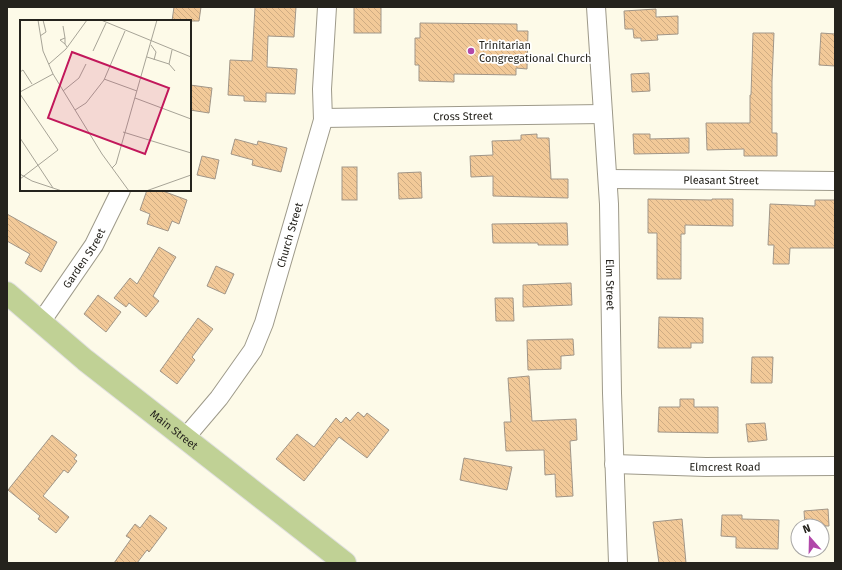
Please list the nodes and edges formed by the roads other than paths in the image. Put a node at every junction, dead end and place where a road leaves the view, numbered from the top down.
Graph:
1 (327, 7) edge
2 (596, 7) edge
3 (603, 114) junction
4 (323, 118) junction
5 (608, 179) junction
6 (835, 181) edge
7 (121, 191) edge
8 (7, 293) edge
9 (41, 322) junction
10 (185, 438) junction
11 (614, 464) junction
12 (835, 466) edge
13 (345, 563) edge
14 (618, 563) edge

1 - 4 street, Church Street
2 - 3 street, Elm Street
3 - 4 street, Cross Street
3 - 5 street, Elm Street
4 - 10 street, Church Street
5 - 6 street, Pleasant Street
5 - 11 street, Elm Street
7 - 9 street, Garden Street
8 - 9 main road, Main Street
9 - 10 main road, Main Street
10 - 13 main road, Main Street
11 - 12 street, Elmcrest Road
11 - 14 street, Elm Street

